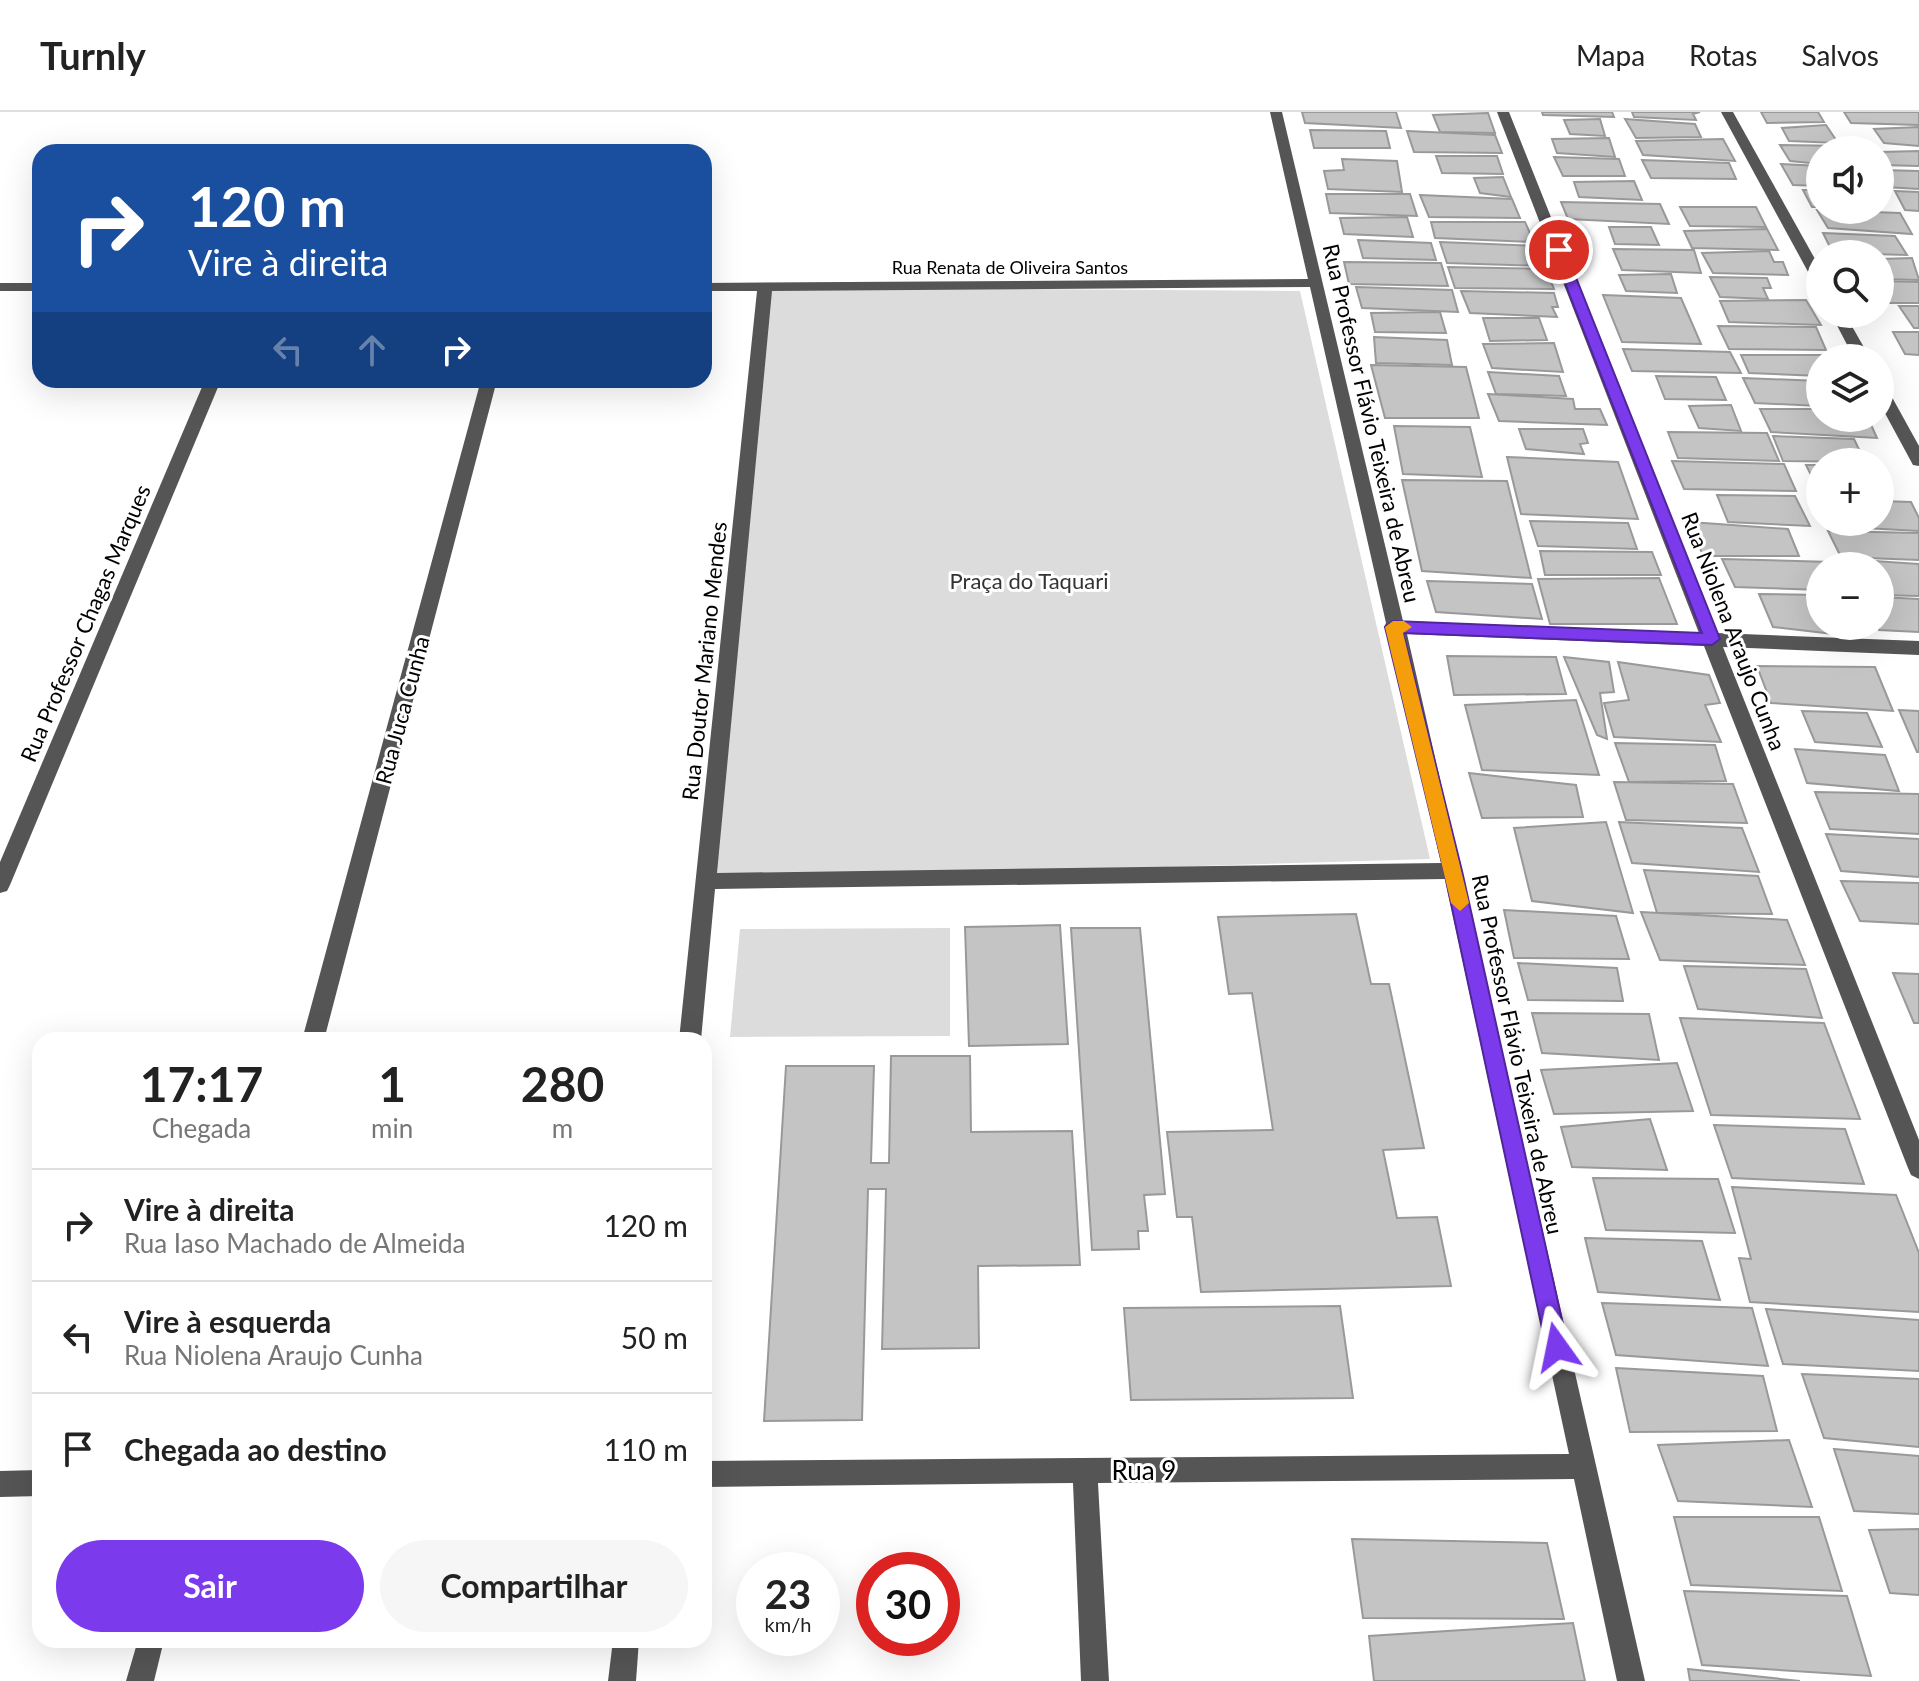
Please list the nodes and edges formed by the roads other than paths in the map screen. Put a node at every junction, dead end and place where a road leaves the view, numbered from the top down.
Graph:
1 (1276, 112) edge
2 (1503, 112) edge
3 (1727, 112) edge
4 (1806, 256) edge
5 (1316, 283) junction
6 (32, 287) edge
7 (712, 287) edge
8 (765, 287) junction
9 (1, 289) edge
10 (210, 388) edge
11 (487, 388) edge
12 (1894, 415) edge
13 (1919, 461) edge
14 (1393, 627) junction
15 (1712, 639) junction
16 (1919, 648) edge
17 (1453, 871) junction
18 (706, 881) junction
19 (0, 885) edge
20 (315, 1032) edge
21 (691, 1032) edge
22 (1919, 1168) edge
23 (1583, 1466) junction
24 (1085, 1470) junction
25 (712, 1474) edge
26 (32, 1483) edge
27 (0, 1484) edge
28 (149, 1648) edge
29 (625, 1648) edge
30 (140, 1681) edge
31 (622, 1681) edge
32 (1095, 1681) edge
33 (1631, 1681) edge

1 - 5 street, Rua Professor Flávio Teixeira de Abreu
2 - 15 street, Rua Niolena Araujo Cunha
3 - 4 street
5 - 8 street, Rua Renata de Oliveira Santos
5 - 14 street, Rua Professor Flávio Teixeira de Abreu
6 - 9 street
7 - 8 street, Rua Renata de Oliveira Santos
8 - 18 street, Rua Doutor Mariano Mendes
10 - 19 street, Rua Professor Chagas Marques
11 - 20 street, Rua Juca Cunha
12 - 13 street
14 - 15 street
14 - 17 street, Rua Professor Flávio Teixeira de Abreu
15 - 16 street
15 - 22 street, Rua Niolena Araujo Cunha
17 - 18 street
17 - 23 street, Rua Professor Flávio Teixeira de Abreu
18 - 21 street, Rua Doutor Mariano Mendes
23 - 24 street, Rua 9
23 - 33 street, Rua Professor Flávio Teixeira de Abreu
24 - 25 street, Rua 9
24 - 32 street
26 - 27 street
28 - 30 street
29 - 31 street

